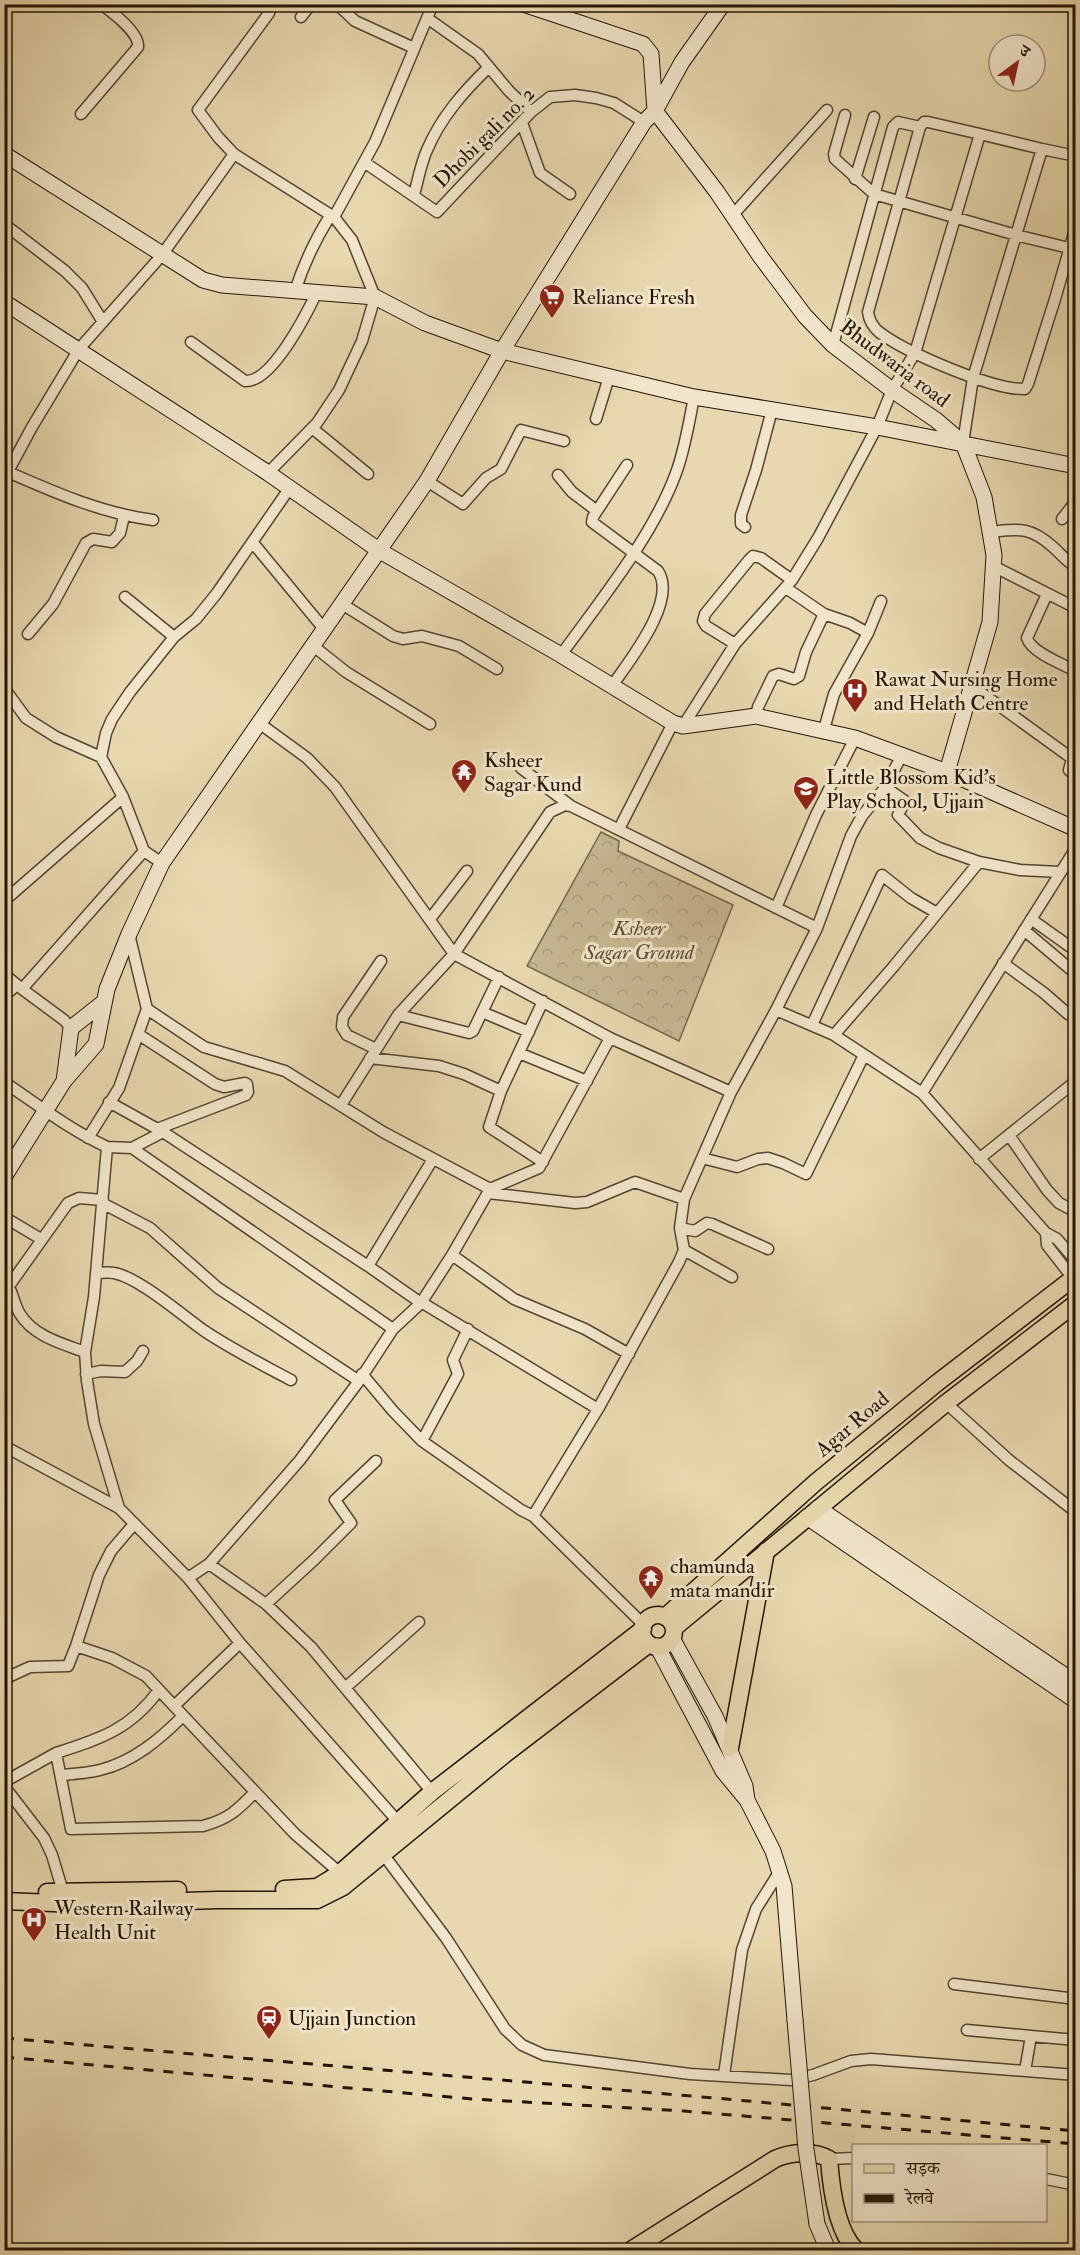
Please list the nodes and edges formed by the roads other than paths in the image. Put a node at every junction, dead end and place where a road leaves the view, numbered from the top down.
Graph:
1 (101, 4) edge
2 (272, 4) edge
3 (311, 4) edge
4 (337, 4) edge
5 (433, 4) edge
6 (723, 4) edge
7 (533, 6) edge
8 (302, 17) dead end
9 (427, 18) junction
10 (414, 48) junction
11 (489, 67) junction
12 (827, 110) dead end
13 (531, 112) junction
14 (81, 114) dead end
15 (845, 115) dead end
16 (650, 116) junction
17 (874, 117) dead end
18 (522, 123) junction
19 (920, 128) junction
20 (980, 134) junction
21 (1042, 149) junction
22 (4, 154) edge
23 (234, 154) junction
24 (1076, 156) edge
25 (364, 162) junction
26 (855, 179) junction
27 (570, 194) dead end
28 (874, 194) junction
29 (414, 195) junction
30 (899, 201) junction
31 (332, 216) junction
32 (732, 216) junction
33 (955, 218) junction
34 (4, 224) edge
35 (1076, 226) edge
36 (1016, 235) junction
37 (1069, 248) junction
38 (162, 255) junction
39 (295, 291) junction
40 (317, 292) junction
41 (375, 297) junction
42 (4, 302) edge
43 (103, 322) junction
44 (191, 342) dead end
45 (832, 345) junction
46 (79, 350) junction
47 (502, 351) junction
48 (915, 353) junction
49 (609, 377) junction
50 (973, 378) junction
51 (892, 390) junction
52 (694, 397) junction
53 (772, 410) junction
54 (596, 419) dead end
55 (877, 427) junction
56 (312, 428) junction
57 (564, 441) dead end
58 (963, 443) junction
59 (627, 465) dead end
60 (1076, 466) edge
61 (268, 473) junction
62 (368, 474) dead end
63 (6, 475) edge
64 (558, 475) dead end
65 (427, 481) junction
66 (290, 489) junction
67 (1076, 501) edge
68 (597, 511) junction
69 (124, 516) junction
70 (1062, 519) dead end
71 (153, 520) dead end
72 (745, 527) dead end
73 (990, 532) junction
74 (253, 543) junction
75 (380, 551) junction
76 (633, 552) junction
77 (993, 566) junction
78 (1076, 567) edge
79 (789, 584) junction
80 (1047, 594) junction
81 (125, 597) dead end
82 (881, 601) dead end
83 (342, 604) junction
84 (1076, 608) edge
85 (824, 614) junction
86 (324, 629) junction
87 (868, 633) junction
88 (28, 634) dead end
89 (174, 638) junction
90 (735, 644) junction
91 (312, 645) junction
92 (561, 655) junction
93 (498, 669) dead end
94 (1076, 671) edge
95 (612, 686) junction
96 (972, 686) junction
97 (4, 688) edge
98 (756, 716) junction
99 (259, 723) junction
100 (430, 724) dead end
101 (678, 725) junction
102 (823, 732) junction
103 (855, 738) junction
104 (902, 756) junction
105 (101, 757) junction
106 (521, 768) dead end
107 (947, 772) junction
108 (1076, 776) edge
109 (885, 787) junction
110 (123, 797) junction
111 (571, 806) junction
112 (619, 829) junction
113 (1076, 829) edge
114 (1076, 848) edge
115 (144, 851) junction
116 (979, 862) junction
117 (162, 864) junction
118 (467, 872) dead end
119 (1060, 872) junction
120 (4, 901) edge
121 (776, 908) junction
122 (938, 913) junction
123 (430, 919) junction
124 (1031, 919) junction
125 (817, 928) junction
126 (1024, 930) junction
127 (129, 934) junction
128 (1076, 951) edge
129 (454, 954) junction
130 (381, 961) dead end
131 (1003, 963) junction
132 (4, 974) edge
133 (1076, 974) edge
134 (499, 977) junction
135 (20, 987) junction
136 (4, 996) edge
137 (543, 1001) junction
138 (105, 1002) junction
139 (147, 1009) junction
140 (776, 1010) junction
141 (482, 1012) junction
142 (1068, 1014) dead end
143 (398, 1015) junction
144 (812, 1025) junction
145 (71, 1028) junction
146 (529, 1032) junction
147 (138, 1034) junction
148 (834, 1035) junction
149 (610, 1038) junction
150 (519, 1053) junction
151 (373, 1054) junction
152 (864, 1055) junction
153 (64, 1081) junction
154 (587, 1081) junction
155 (1076, 1081) edge
156 (4, 1082) edge
157 (501, 1091) junction
158 (731, 1092) junction
159 (922, 1093) junction
160 (109, 1102) junction
161 (340, 1105) junction
162 (45, 1111) junction
163 (160, 1131) junction
164 (1009, 1136) junction
165 (88, 1138) junction
166 (107, 1147) junction
167 (132, 1148) junction
168 (702, 1158) junction
169 (433, 1159) junction
170 (979, 1159) junction
171 (543, 1162) junction
172 (4, 1177) edge
173 (489, 1191) junction
174 (684, 1199) junction
175 (102, 1201) junction
176 (1076, 1212) edge
177 (4, 1217) edge
178 (680, 1228) junction
179 (1046, 1233) junction
180 (41, 1239) junction
181 (684, 1250) junction
182 (768, 1250) dead end
183 (452, 1255) junction
184 (1076, 1261) edge
185 (368, 1266) junction
186 (96, 1273) junction
187 (732, 1277) dead end
188 (1075, 1279) edge
189 (6, 1287) edge
190 (421, 1302) junction
191 (1076, 1303) edge
192 (393, 1329) junction
193 (468, 1329) junction
194 (143, 1351) dead end
195 (85, 1352) junction
196 (628, 1354) junction
197 (86, 1374) junction
198 (360, 1378) junction
199 (291, 1380) dead end
200 (946, 1403) junction
201 (598, 1409) junction
202 (422, 1441) junction
203 (4, 1446) edge
204 (376, 1461) dead end
205 (119, 1508) junction
206 (813, 1512) junction
207 (1076, 1512) edge
208 (533, 1516) junction
209 (134, 1524) junction
210 (766, 1551) junction
211 (209, 1564) junction
212 (188, 1578) junction
213 (266, 1604) junction
214 (419, 1622) dead end
215 (670, 1628) junction
216 (986, 1630) junction
217 (648, 1636) junction
218 (240, 1643) junction
219 (76, 1646) junction
220 (4, 1679) edge
221 (1076, 1683) edge
222 (345, 1688) junction
223 (159, 1690) junction
224 (1076, 1701) edge
225 (174, 1706) junction
226 (183, 1716) junction
227 (730, 1748) junction
228 (56, 1753) junction
229 (62, 1775) junction
230 (4, 1784) edge
231 (255, 1792) junction
232 (432, 1792) junction
233 (747, 1800) junction
234 (404, 1828) junction
235 (383, 1854) junction
236 (780, 1871) junction
237 (340, 1873) junction
238 (4, 1891) edge
239 (65, 1898) junction
240 (4, 1901) edge
241 (954, 1984) dead end
242 (1076, 1999) edge
243 (967, 2030) dead end
244 (1031, 2036) junction
245 (1076, 2040) edge
246 (1025, 2071) junction
247 (724, 2075) junction
248 (1076, 2075) edge
249 (852, 2158) edge
250 (829, 2159) junction
251 (1047, 2179) edge
252 (1076, 2185) edge
253 (632, 2250) edge
254 (828, 2250) edge
255 (856, 2250) edge

1 - 14 street
2 - 23 street
3 - 8 street
4 - 10 street
5 - 9 street
6 - 16 street
7 - 16 street
9 - 10 street
9 - 11 street
10 - 25 street
11 - 13 street
11 - 29 street
12 - 32 street
13 - 16 street, Dhobi gali no. 2
13 - 18 street, Dhobi gali no. 2
15 - 26 street
16 - 32 street, Bhudwaria road
16 - 47 street
17 - 26 street
18 - 27 street
18 - 29 street, Dhobi gali no. 2
19 - 20 street
19 - 28 street
19 - 30 street
20 - 21 street
20 - 33 street
21 - 24 street
21 - 36 street
22 - 38 street
23 - 31 street
23 - 38 street
25 - 29 street, Dhobi gali no. 2
25 - 31 street
26 - 28 street
28 - 30 street
28 - 45 street
30 - 33 street
30 - 48 street
31 - 39 street
31 - 41 street
32 - 45 street, Bhudwaria road
33 - 36 street
33 - 48 street
34 - 43 street
35 - 37 street
36 - 37 street
36 - 50 street
37 - 50 street
38 - 39 street
38 - 43 street
39 - 40 street
40 - 41 street
40 - 44 street
41 - 47 street
41 - 56 street
42 - 46 street
43 - 46 street
45 - 51 street, Bhudwaria road
46 - 61 street
46 - 63 street
47 - 49 street
47 - 65 street
48 - 50 street
48 - 51 street
49 - 52 street
49 - 54 street
50 - 58 street
51 - 55 street
51 - 58 street, Bhudwaria road
52 - 53 street
52 - 76 street
53 - 55 street
53 - 72 street
55 - 58 street
55 - 79 street
56 - 61 street
56 - 62 street
57 - 65 street
58 - 60 street
58 - 73 street, Bhudwaria road
59 - 68 street
61 - 66 street
63 - 69 street
64 - 68 street
65 - 75 street
66 - 74 street
66 - 75 street
67 - 70 street
68 - 76 street
69 - 71 street
69 - 88 street
73 - 77 street, Bhudwaria road
73 - 78 street
74 - 86 street
74 - 89 street
75 - 83 street
75 - 92 street
76 - 92 street
76 - 95 street
77 - 80 street
77 - 96 street, Bhudwaria road
79 - 85 street
79 - 90 street
79 - 90 street
80 - 84 street
80 - 94 street
81 - 89 street
82 - 87 street
83 - 86 street
83 - 93 street
85 - 87 street
85 - 98 street
86 - 91 street
87 - 102 street
89 - 105 street
90 - 101 street
91 - 99 street
91 - 100 street
92 - 95 street
95 - 101 street
96 - 107 street, Bhudwaria road
96 - 108 street
97 - 105 street
98 - 101 street
98 - 102 street
99 - 117 street
99 - 123 street
101 - 112 street
102 - 103 street
103 - 104 street
103 - 121 street
104 - 107 street
104 - 109 street
105 - 110 street
106 - 111 street
107 - 113 street
109 - 116 street
109 - 125 street
110 - 115 street
110 - 120 street
111 - 112 street
111 - 129 street
112 - 121 street
114 - 119 street
115 - 117 street
115 - 135 street
116 - 119 street
116 - 122 street
117 - 127 street
118 - 123 street
119 - 124 street
121 - 125 street
122 - 144 street
122 - 148 street
123 - 129 street
124 - 126 street
124 - 128 street
125 - 140 street
126 - 131 street
126 - 133 street
127 - 138 street
127 - 139 street
129 - 134 street
129 - 143 street
130 - 151 street
131 - 142 street
131 - 159 street
132 - 135 street
134 - 137 street
134 - 141 street
135 - 136 street
135 - 145 street
137 - 146 street
137 - 149 street
138 - 145 street
138 - 153 street
139 - 147 street
139 - 161 street
140 - 144 street
140 - 158 street
141 - 143 street
141 - 146 street
143 - 151 street
144 - 148 street
145 - 153 street
146 - 150 street
147 - 160 street
147 - 163 street
148 - 152 street
149 - 154 street
149 - 158 street
150 - 154 street
150 - 157 street
151 - 157 street
151 - 161 street
152 - 159 street
152 - 168 street
153 - 162 street
154 - 171 street
155 - 164 street
156 - 162 street
157 - 171 street
158 - 168 street
159 - 170 street
160 - 163 street
160 - 165 street
161 - 169 street
162 - 165 street
162 - 172 street
163 - 167 street
163 - 185 street
164 - 170 street
164 - 176 street
165 - 166 street
166 - 167 street
166 - 175 street
167 - 192 street
168 - 174 street
169 - 173 street
169 - 185 street
170 - 179 street
171 - 173 street
173 - 174 street
173 - 183 street
174 - 178 street
175 - 180 street
175 - 186 street
175 - 198 street
177 - 180 street
178 - 181 street
178 - 182 street
179 - 184 street
179 - 188 street
180 - 189 street
181 - 187 street
181 - 196 street
183 - 190 street
183 - 196 street
185 - 190 street
186 - 195 street
186 - 199 street
188 - 215 main road, Agar Road
189 - 195 street
190 - 192 street
190 - 193 street
191 - 200 main road
192 - 198 street
193 - 201 street
193 - 202 street
194 - 197 street
195 - 197 street
196 - 201 street
197 - 205 street
198 - 202 street
198 - 211 street
200 - 206 main road
200 - 207 street
201 - 208 street
202 - 208 street
203 - 205 street
204 - 213 street
205 - 209 street
206 - 210 main road
206 - 216 street
208 - 217 street
209 - 212 street
209 - 219 street
210 - 215 main road
210 - 227 main road
211 - 212 street
211 - 213 street
212 - 218 street
213 - 222 street
214 - 222 street
215 - 217 main road, Agar Road
215 - 217 main road, Agar Road
215 - 227 street
216 - 221 street
216 - 224 street
217 - 232 main road
217 - 233 street
217 - 234 main road
218 - 225 street
218 - 234 street
219 - 220 street
219 - 223 street
222 - 232 street
223 - 225 street
223 - 228 street
225 - 226 street
226 - 229 street
226 - 231 street
227 - 233 street
228 - 229 street
228 - 230 street
229 - 231 street
230 - 239 street
231 - 237 street
232 - 234 main road
233 - 236 street
234 - 235 main road
234 - 237 main road
235 - 239 main road
235 - 247 street
236 - 247 street
236 - 254 street, bridge
237 - 239 main road
238 - 239 main road
239 - 240 main road
241 - 242 street
243 - 244 street
244 - 245 street
244 - 246 street
246 - 247 street
246 - 248 street
249 - 250 street
250 - 253 main road
250 - 255 main road
251 - 252 street

